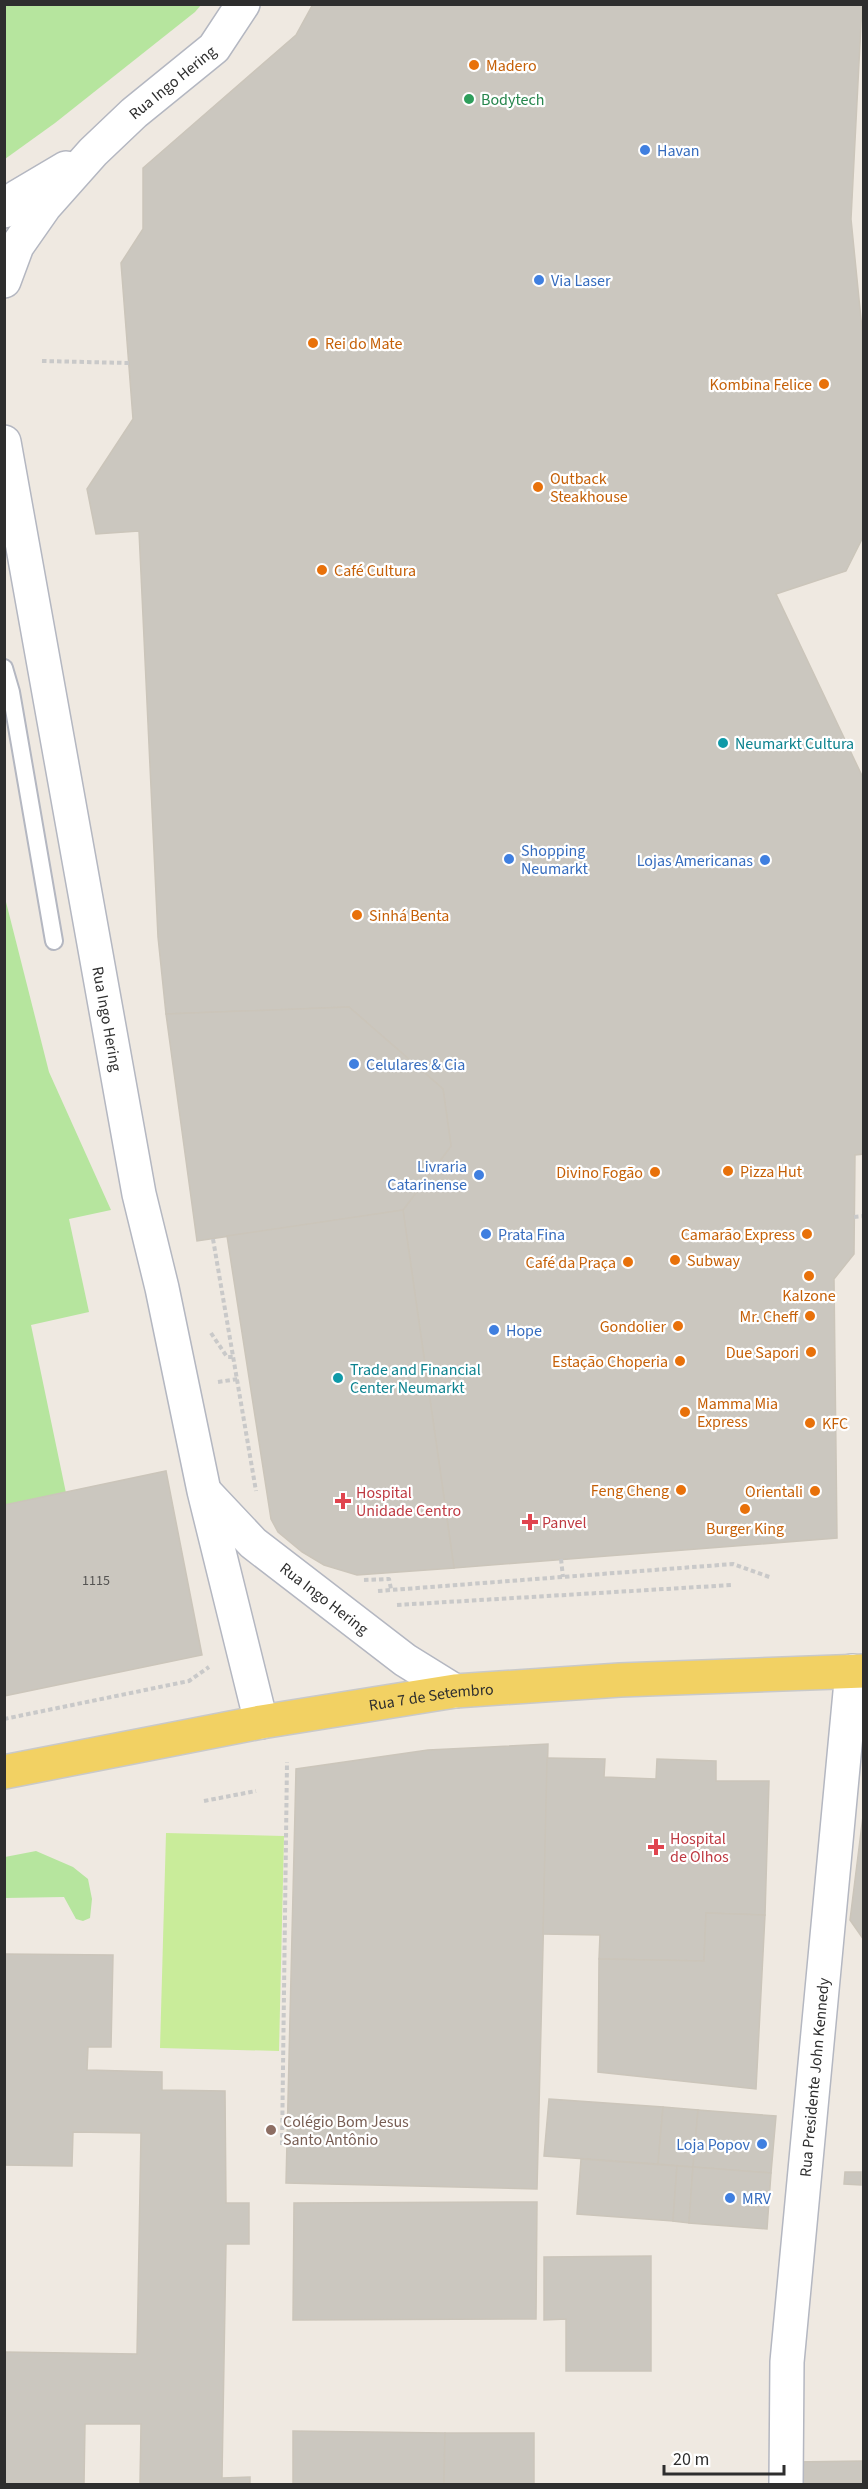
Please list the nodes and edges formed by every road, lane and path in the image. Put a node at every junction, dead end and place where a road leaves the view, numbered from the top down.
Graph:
1 (243, 4) edge
2 (93, 152) junction
3 (4, 211) edge
4 (4, 281) edge
5 (42, 361) dead end
6 (129, 363) dead end
7 (4, 442) edge
8 (4, 515) edge
9 (22, 546) junction
10 (4, 668) edge
11 (54, 941) dead end
12 (864, 1216) edge
13 (854, 1217) dead end
14 (213, 1239) dead end
15 (207, 1328) dead end
16 (233, 1357) junction
17 (238, 1379) junction
18 (216, 1382) dead end
19 (204, 1491) junction
20 (257, 1496) dead end
21 (561, 1559) dead end
22 (563, 1576) junction
23 (772, 1578) dead end
24 (356, 1581) dead end
25 (732, 1585) dead end
26 (387, 1606) dead end
27 (212, 1657) dead end
28 (858, 1671) edge
29 (455, 1691) junction
30 (4, 1719) edge
31 (261, 1722) junction
32 (287, 1762) dead end
33 (4, 1772) edge
34 (256, 1791) dead end
35 (204, 1801) dead end
36 (282, 2145) dead end
37 (786, 2484) edge

1 - 2 street, Rua Ingo Hering
2 - 3 street, Rua Ingo Hering
2 - 4 street, Rua Ingo Hering
5 - 6 path
7 - 9 street, Rua Ingo Hering
8 - 9 street, Rua Ingo Hering
9 - 19 street, Rua Ingo Hering
10 - 11 lane
12 - 13 path
14 - 16 path
15 - 16 path
16 - 17 path
17 - 18 path
17 - 20 path
19 - 29 street, Rua Ingo Hering
19 - 31 street, Rua Ingo Hering
21 - 22 path
22 - 23 path
22 - 24 path
25 - 26 path
27 - 30 path
28 - 29 main road, Rua 7 de Setembro
28 - 37 street, Rua Presidente John Kennedy
29 - 31 main road, Rua 7 de Setembro
31 - 33 main road, Rua 7 de Setembro
32 - 36 path
34 - 35 path

